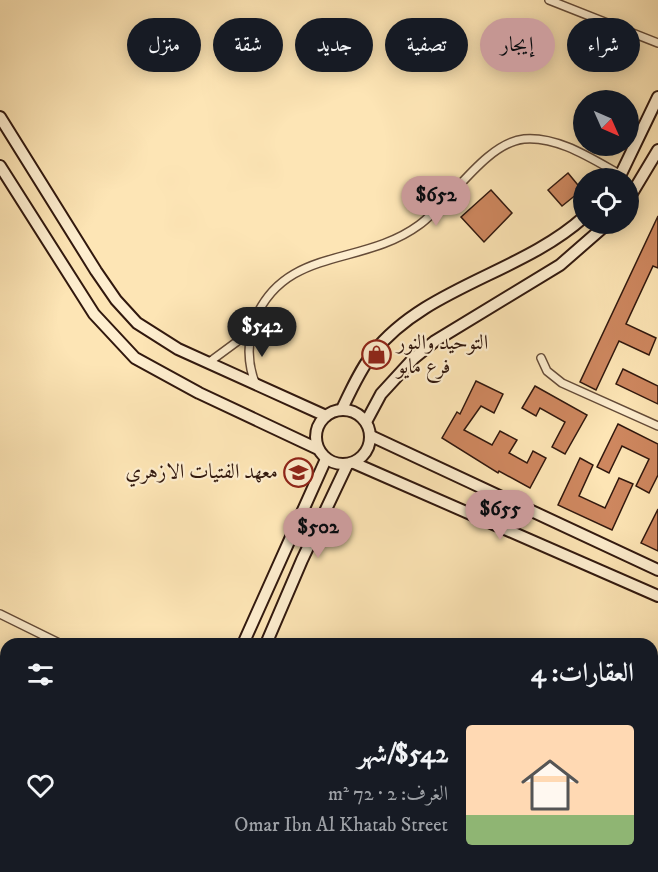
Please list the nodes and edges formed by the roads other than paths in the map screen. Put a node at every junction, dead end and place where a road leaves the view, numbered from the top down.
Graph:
1 (551, 0) edge
2 (658, 43) edge
3 (658, 97) edge
4 (0, 117) edge
5 (658, 150) edge
6 (0, 166) edge
7 (603, 168) edge
8 (624, 168) edge
9 (639, 182) edge
10 (573, 226) edge
11 (596, 234) edge
12 (250, 332) junction
13 (541, 358) dead end
14 (208, 363) junction
15 (256, 386) junction
16 (342, 409) junction
17 (326, 416) junction
18 (366, 422) junction
19 (658, 426) edge
20 (371, 436) junction
21 (318, 449) junction
22 (326, 459) junction
23 (350, 464) junction
24 (658, 570) edge
25 (658, 596) edge
26 (0, 614) edge
27 (49, 638) edge
28 (246, 638) edge
29 (269, 638) edge

1 - 2 street
3 - 8 street
4 - 14 street
5 - 9 street
6 - 21 street
7 - 12 street
10 - 16 street
11 - 18 street
12 - 14 street
12 - 15 street
13 - 19 street
14 - 15 street
15 - 17 street
16 - 17 street
16 - 18 street
17 - 21 street
18 - 20 street
20 - 23 street
20 - 24 street
21 - 22 street
22 - 23 street
22 - 28 street
23 - 25 street
23 - 29 street
26 - 27 street

